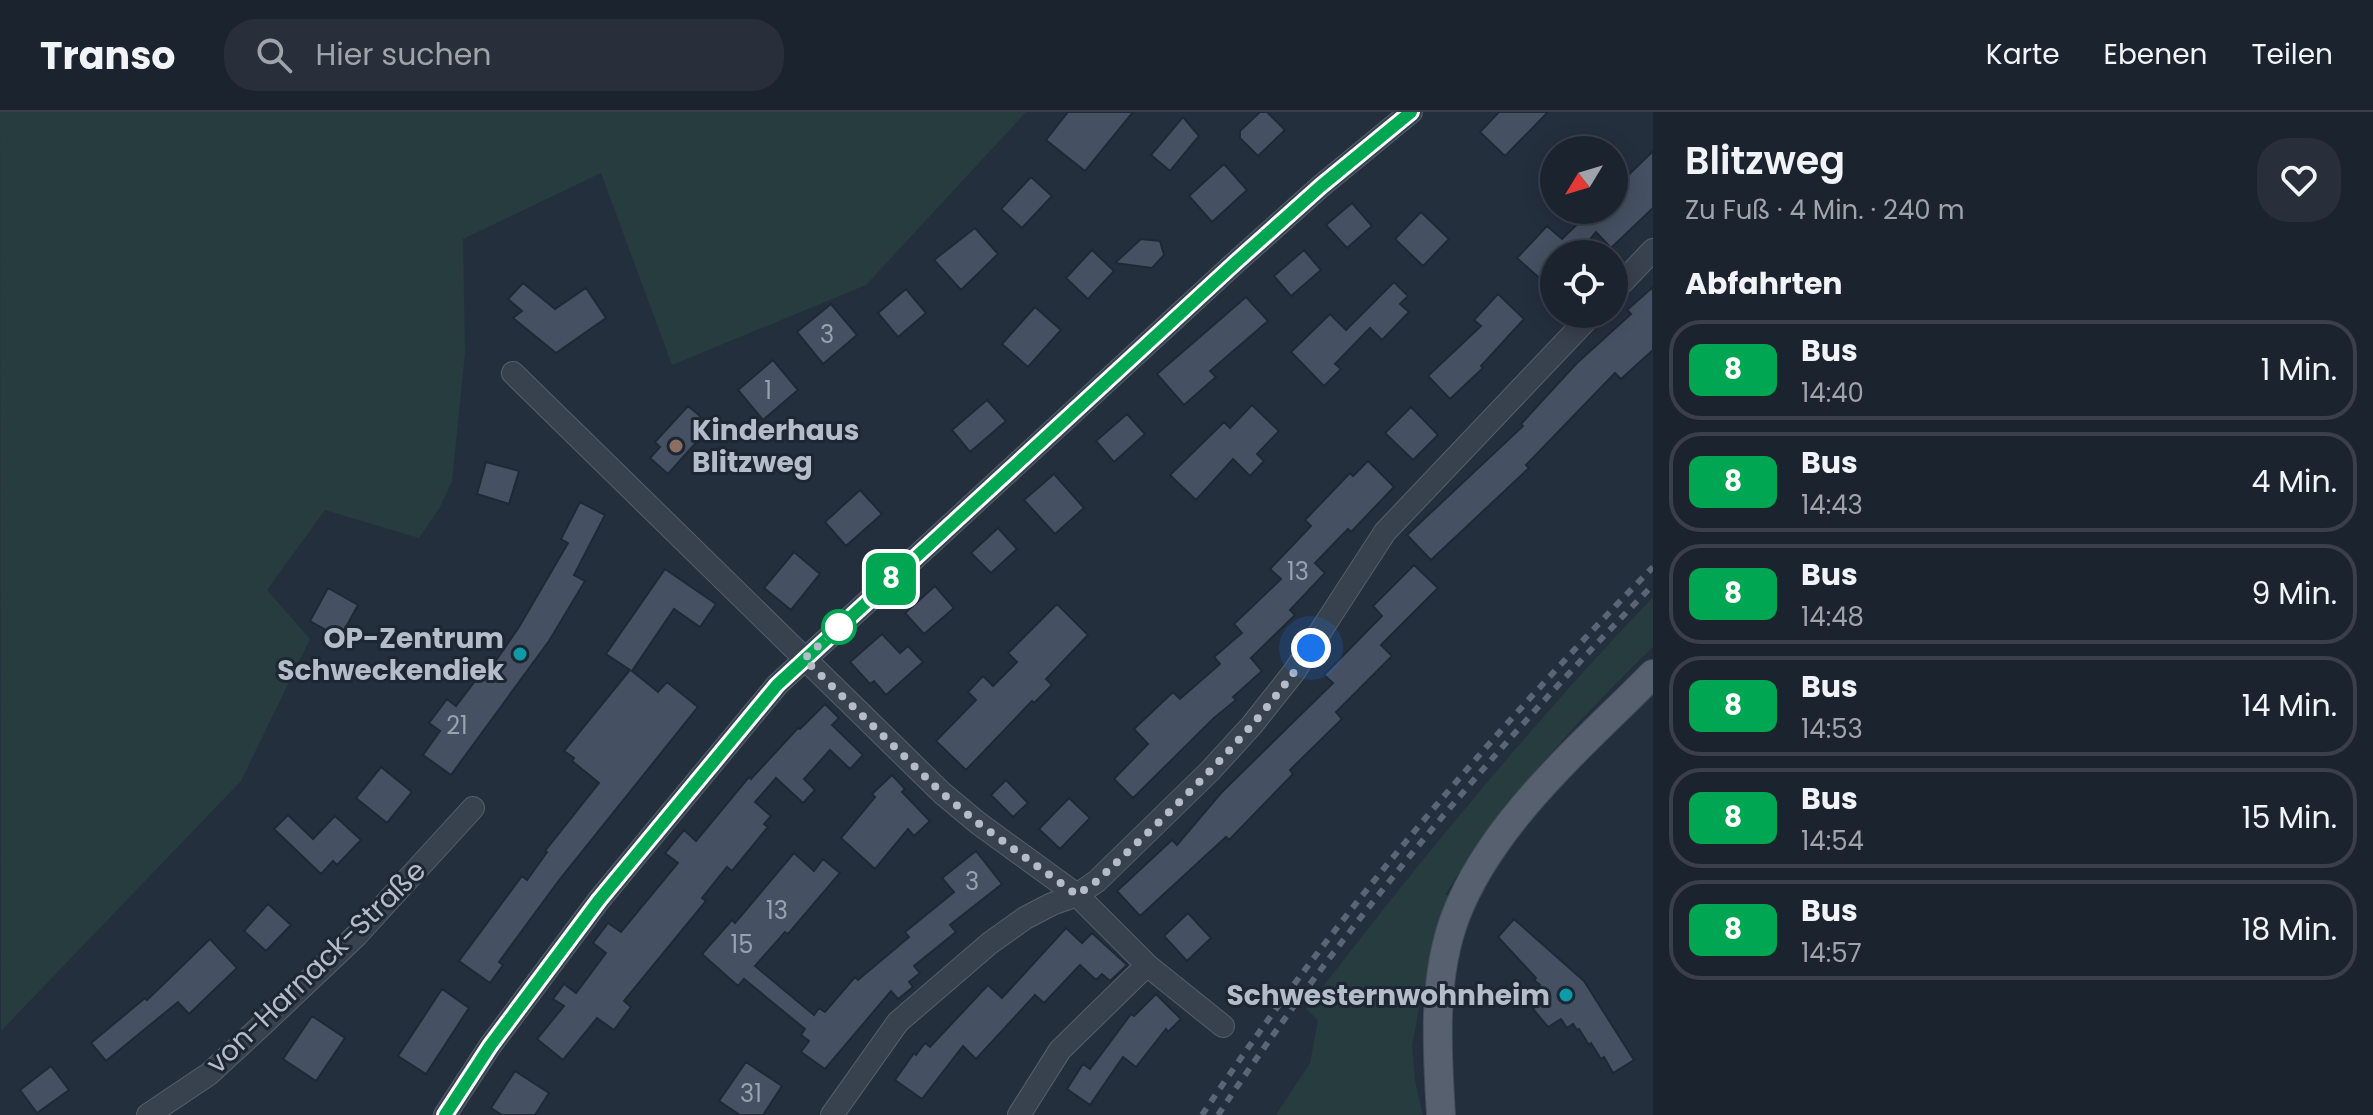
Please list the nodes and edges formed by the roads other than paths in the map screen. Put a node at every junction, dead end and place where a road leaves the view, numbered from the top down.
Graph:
1 (1411, 112) edge
2 (1653, 250) edge
3 (1628, 276) edge
4 (1579, 328) edge
5 (513, 373) dead end
6 (804, 659) junction
7 (1653, 674) edge
8 (473, 808) dead end
9 (1077, 895) junction
10 (1147, 965) junction
11 (1223, 1026) dead end
12 (148, 1115) edge
13 (445, 1115) edge
14 (832, 1115) edge
15 (1019, 1115) edge
16 (1441, 1115) edge

1 - 6 street
2 - 3 street
4 - 9 street
5 - 6 street
6 - 9 street
6 - 13 street
7 - 16 main road
8 - 12 street, von-Harnack-Straße
9 - 10 street
9 - 14 street
10 - 11 street
10 - 15 street

